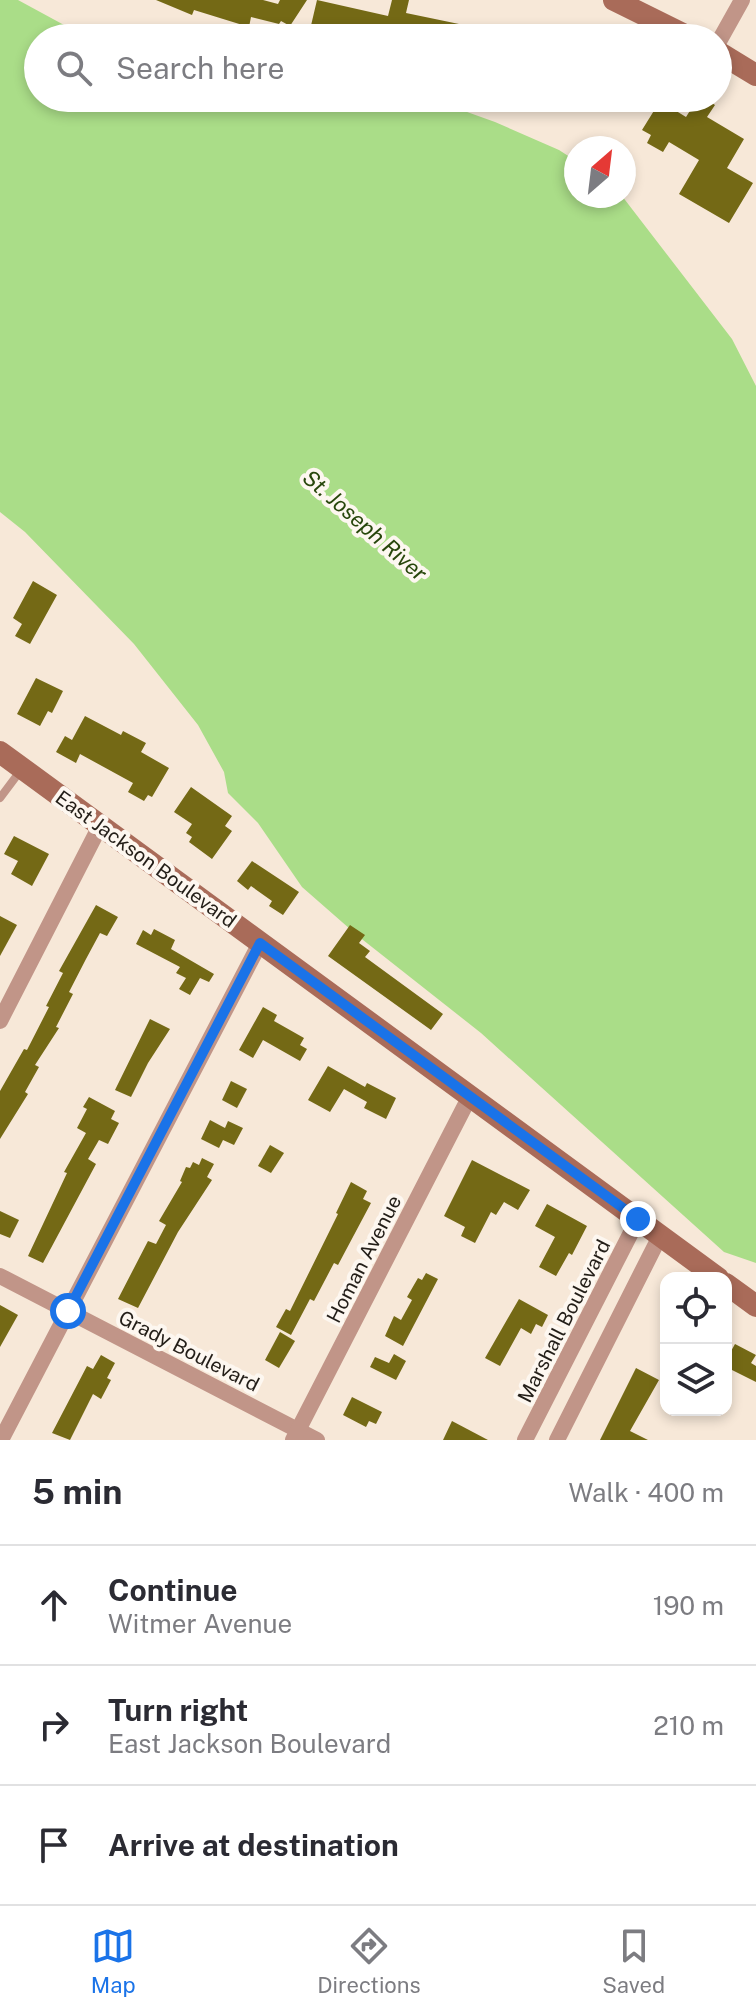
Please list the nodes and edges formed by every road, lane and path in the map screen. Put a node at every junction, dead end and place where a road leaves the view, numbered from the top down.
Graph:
1 (614, 0) edge
2 (742, 0) edge
3 (663, 24) edge
4 (729, 24) edge
5 (732, 60) edge
6 (756, 75) edge
7 (0, 752) edge
8 (22, 768) junction
9 (0, 798) edge
10 (100, 826) junction
11 (260, 943) junction
12 (0, 1021) edge
13 (470, 1096) junction
14 (638, 1219) junction
15 (660, 1236) junction
16 (710, 1272) edge
17 (0, 1276) edge
18 (732, 1288) edge
19 (756, 1306) edge
20 (68, 1311) junction
21 (296, 1435) edge
22 (1, 1440) edge
23 (317, 1440) edge
24 (525, 1440) edge
25 (557, 1440) edge

1 - 3 main road
2 - 4 street
5 - 6 main road
7 - 8 main road, East Jackson Boulevard
8 - 9 lane
8 - 10 main road, East Jackson Boulevard
10 - 11 main road, East Jackson Boulevard
10 - 12 street
11 - 13 main road, East Jackson Boulevard
11 - 20 street
13 - 14 main road, East Jackson Boulevard
13 - 21 street, Homan Avenue
14 - 15 main road, East Jackson Boulevard
14 - 24 street, Marshall Boulevard
15 - 16 main road, East Jackson Boulevard
15 - 25 street
17 - 20 street, Grady Boulevard
18 - 19 main road
20 - 21 street, Grady Boulevard
20 - 22 street
21 - 23 street, Grady Boulevard

